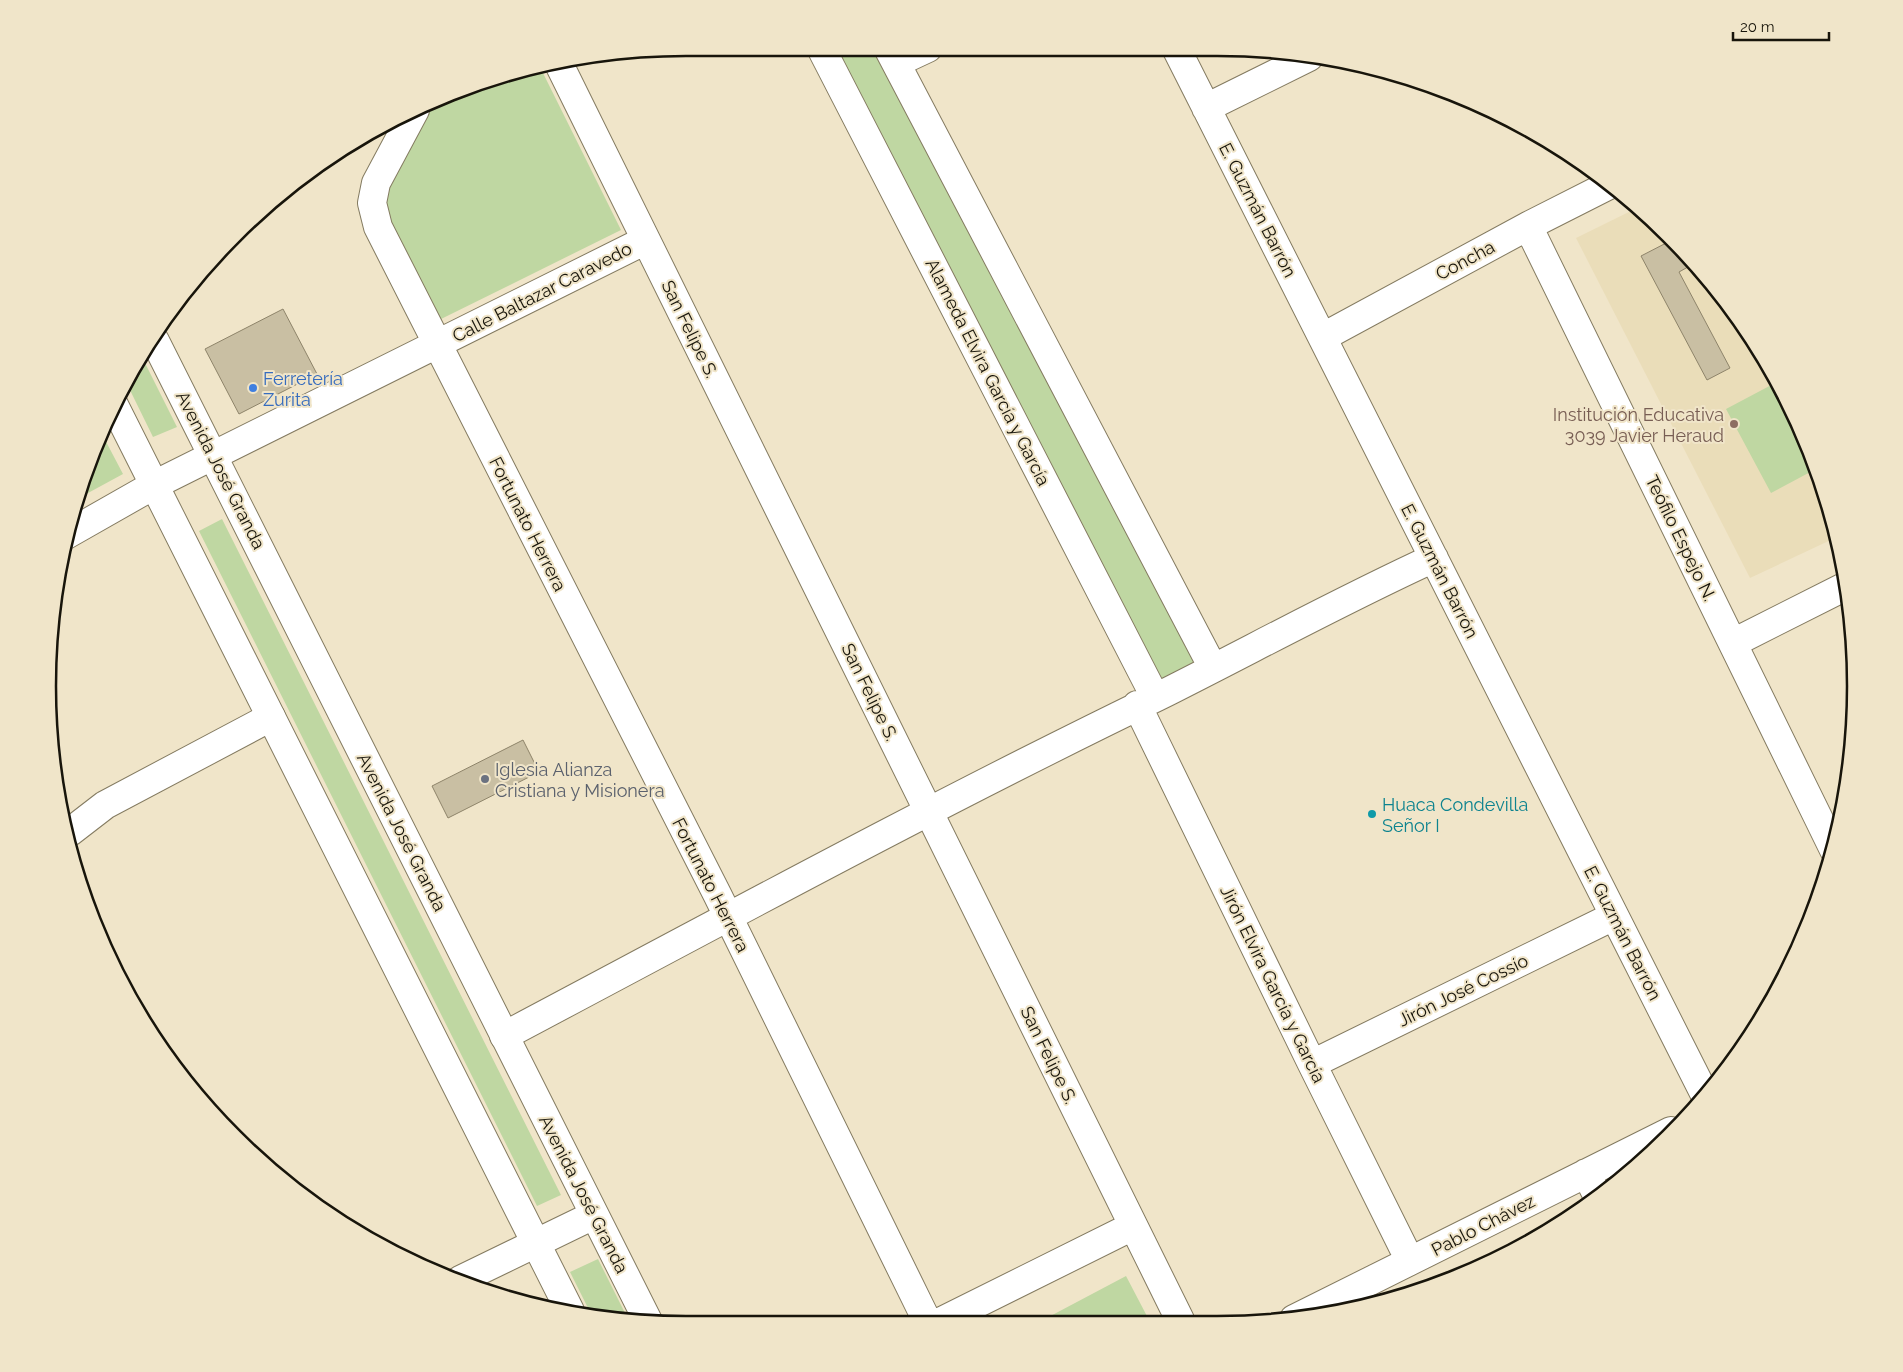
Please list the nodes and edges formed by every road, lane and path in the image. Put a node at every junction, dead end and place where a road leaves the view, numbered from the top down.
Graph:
1 (825, 56) edge
2 (893, 56) edge
3 (1180, 56) edge
4 (1299, 62) edge
5 (561, 68) edge
6 (1206, 108) junction
7 (411, 119) edge
8 (1603, 188) edge
9 (1528, 226) junction
10 (646, 240) junction
11 (1322, 337) junction
12 (158, 343) edge
13 (437, 344) junction
14 (118, 413) edge
15 (214, 456) junction
16 (154, 485) junction
17 (76, 529) edge
18 (1434, 558) junction
19 (1839, 590) edge
20 (1733, 643) junction
21 (1213, 668) junction
22 (1146, 701) junction
23 (271, 717) junction
24 (928, 810) junction
25 (73, 830) edge
26 (1828, 837) edge
27 (1614, 916) junction
28 (728, 917) junction
29 (504, 1036) junction
30 (1312, 1064) junction
31 (1701, 1088) edge
32 (1637, 1154) edge
33 (1592, 1185) edge
34 (594, 1215) junction
35 (1133, 1226) junction
36 (536, 1242) junction
37 (1410, 1261) junction
38 (468, 1276) edge
39 (567, 1305) edge
40 (1317, 1307) edge
41 (644, 1314) edge
42 (925, 1316) edge
43 (952, 1316) edge
44 (1178, 1316) edge

1 - 22 street, Alameda Elvira García y García
2 - 21 street
3 - 6 street, E. Guzmán Barrón
4 - 6 street
5 - 10 street, San Felipe S.
6 - 11 street, E. Guzmán Barrón
7 - 13 street, Calle Baltazar Caravedo
8 - 9 street, Concha
9 - 11 street, Concha
9 - 20 street, Teófilo Espejo N.
10 - 13 street, Calle Baltazar Caravedo
10 - 24 street, San Felipe S.
11 - 18 street, E. Guzmán Barrón
12 - 15 street, Avenida José Granda
13 - 15 street, Calle Baltazar Caravedo
13 - 28 street, Fortunato Herrera
14 - 16 street
15 - 16 street, Calle Baltazar Caravedo
15 - 29 street, Avenida José Granda
16 - 17 street, Calle Baltazar Caravedo
16 - 23 street
18 - 21 street
18 - 27 street, E. Guzmán Barrón
19 - 20 street
20 - 26 street, Teófilo Espejo N.
21 - 22 street
22 - 24 street
22 - 30 street, Jirón Elvira García y García
23 - 25 street
23 - 36 street
24 - 28 street
24 - 35 street, San Felipe S.
27 - 30 street, Jirón José Cossío
27 - 31 street, E. Guzmán Barrón
28 - 29 street
28 - 42 street, Fortunato Herrera
29 - 34 street, Avenida José Granda
30 - 37 street, Jirón Elvira García y García
32 - 33 street, Pablo Chávez
33 - 37 street, Pablo Chávez
34 - 36 street
34 - 41 street, Avenida José Granda
35 - 43 street
35 - 44 street, San Felipe S.
36 - 38 street
36 - 39 street
37 - 40 street, Pablo Chávez

